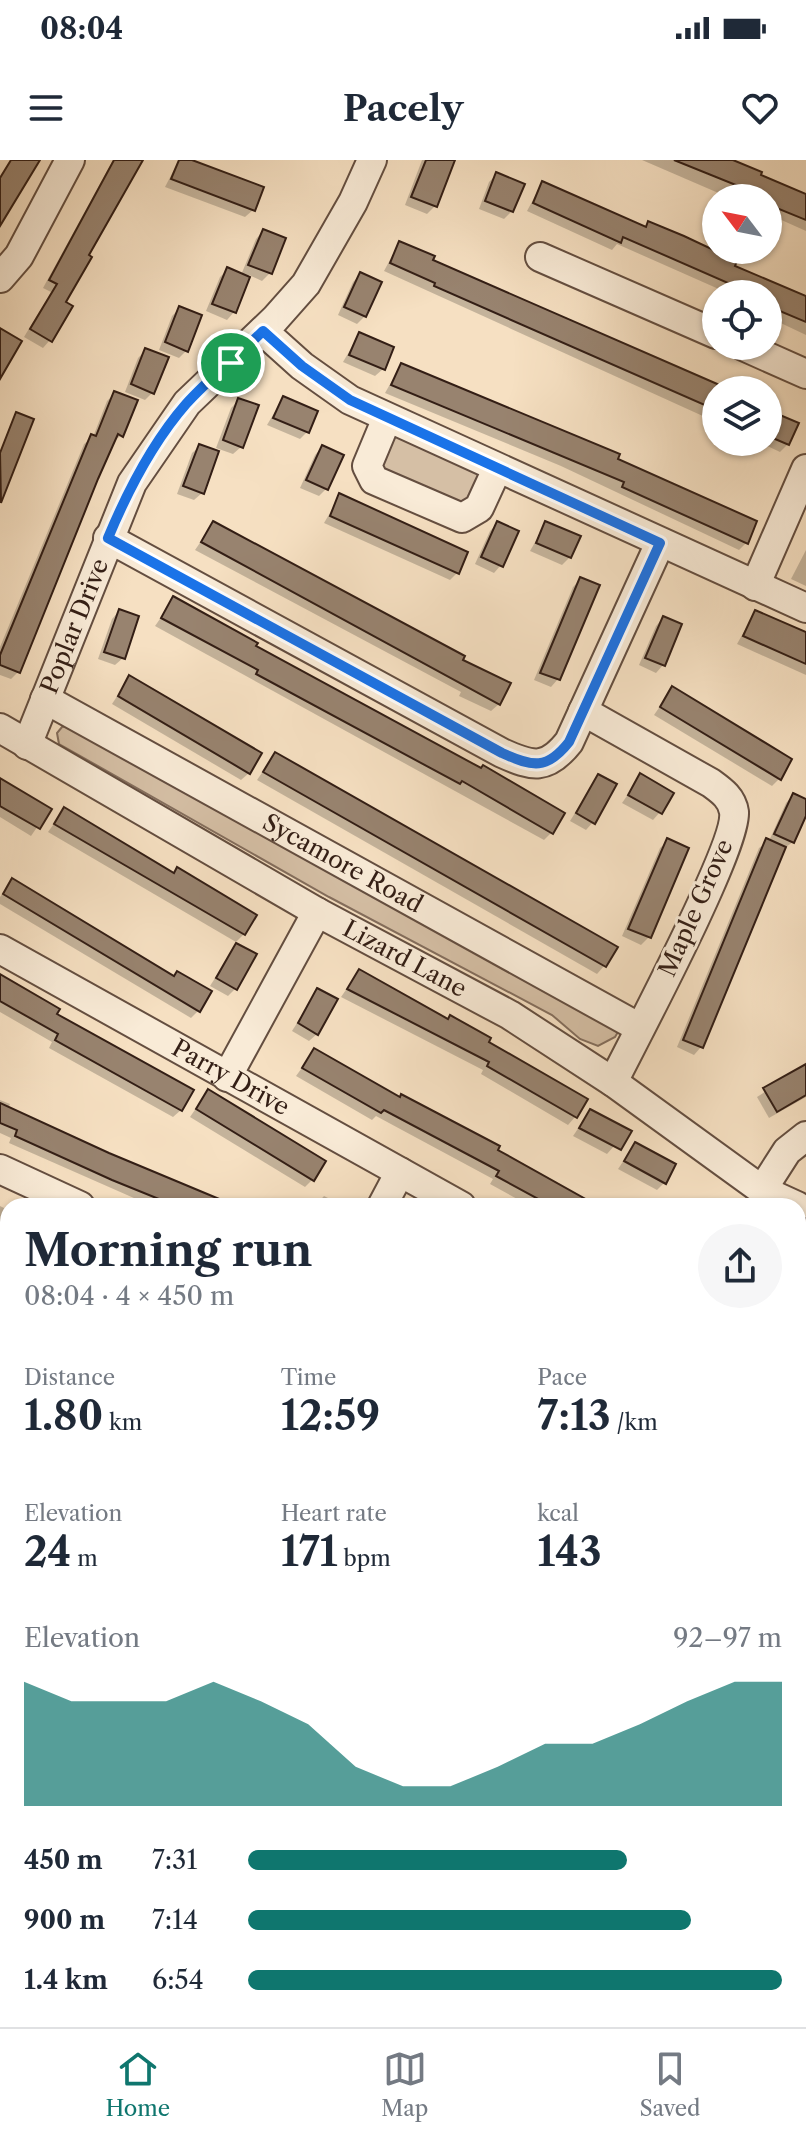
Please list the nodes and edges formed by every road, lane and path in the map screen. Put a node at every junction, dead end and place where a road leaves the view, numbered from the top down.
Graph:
1 (70, 160) edge
2 (372, 160) edge
3 (540, 257) dead end
4 (0, 278) edge
5 (702, 328) edge
6 (263, 331) junction
7 (774, 360) edge
8 (806, 374) edge
9 (387, 418) junction
10 (497, 469) junction
11 (806, 469) edge
12 (799, 502) edge
13 (108, 538) junction
14 (660, 543) junction
15 (755, 586) junction
16 (806, 608) edge
17 (45, 699) junction
18 (583, 711) junction
19 (0, 728) edge
20 (27, 745) junction
21 (317, 912) junction
22 (0, 949) edge
23 (640, 1028) junction
24 (227, 1077) junction
25 (613, 1082) junction
26 (806, 1136) edge
27 (0, 1169) edge
28 (400, 1172) junction
29 (762, 1190) junction
30 (63, 1198) edge
31 (386, 1198) edge
32 (447, 1198) edge
33 (780, 1198) edge

1 - 4 street
2 - 6 street, Poplar Drive
3 - 5 street
6 - 9 street
6 - 13 street, Poplar Drive
7 - 8 street
9 - 10 street
9 - 10 street
10 - 14 street
11 - 12 street
12 - 15 street
13 - 17 street, Poplar Drive
13 - 18 street
14 - 15 street
14 - 18 street
15 - 16 street
17 - 20 street, Poplar Drive
17 - 23 street, Sycamore Road
18 - 23 street, Maple Grove
19 - 20 street, Lizard Lane
20 - 21 street, Lizard Lane
21 - 24 street
21 - 25 street, Lizard Lane
22 - 24 street, Parry Drive
23 - 25 street, Maple Grove
24 - 28 street, Parry Drive
25 - 29 street, Lizard Lane
26 - 29 street
27 - 30 street
28 - 31 street
28 - 32 street, Parry Drive
29 - 33 street, Lizard Lane

